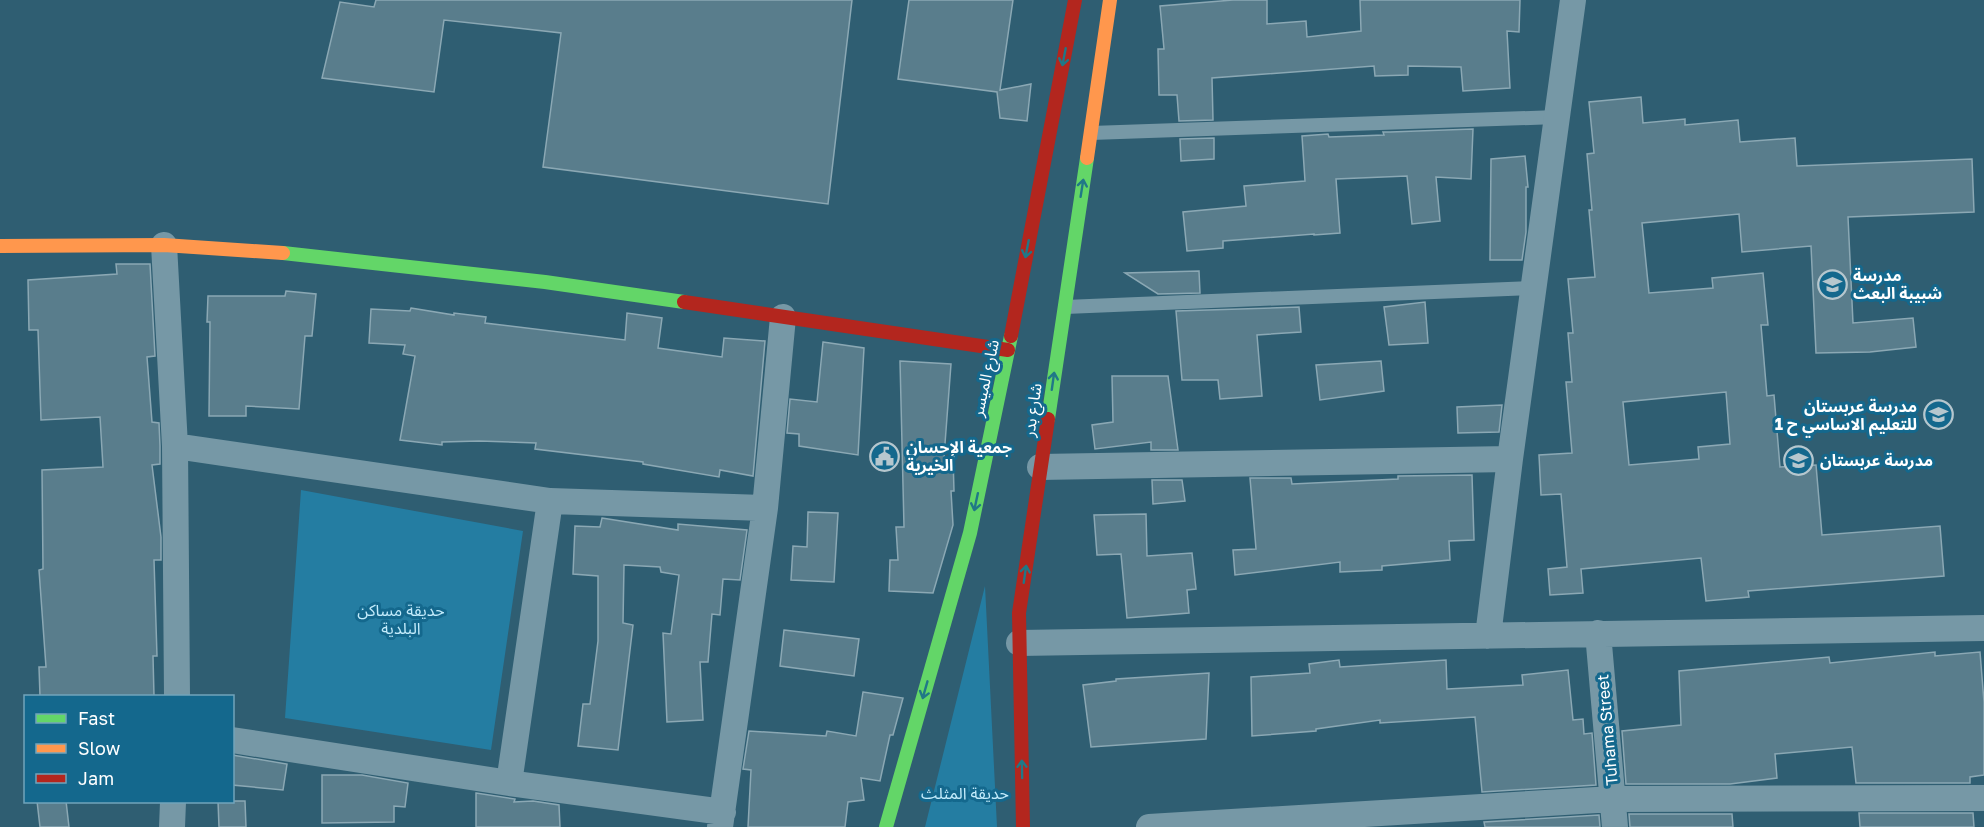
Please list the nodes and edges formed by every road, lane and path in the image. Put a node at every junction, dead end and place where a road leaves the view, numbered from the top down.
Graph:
1 (1075, 0) edge
2 (1110, 0) edge
3 (1573, 0) edge
4 (1557, 117) junction
5 (1090, 133) junction
6 (164, 245) junction
7 (0, 246) edge
8 (1534, 288) junction
9 (1064, 307) junction
10 (783, 317) junction
11 (1008, 350) junction
12 (175, 446) junction
13 (1510, 459) junction
14 (1040, 467) junction
15 (550, 501) junction
16 (765, 508) junction
17 (1984, 628) edge
18 (1598, 633) junction
19 (1488, 636) junction
20 (1019, 643) junction
21 (177, 695) edge
22 (234, 740) edge
23 (509, 783) junction
24 (1984, 798) edge
25 (1613, 799) junction
26 (173, 803) edge
27 (722, 820) edge
28 (172, 827) edge
29 (886, 827) edge
30 (1023, 827) edge
31 (1149, 827) edge
32 (1615, 827) edge

1 -> 11 main road, شارع الميسر
2 - 5 main road, شارع بدر
3 - 4 street
4 - 5 lane
4 - 8 street
9 -> 5 main road, شارع بدر
6 - 7 main road
6 - 10 main road
6 - 12 street
8 - 9 lane
8 - 13 street
14 -> 9 main road, شارع بدر
10 - 11 main road
10 - 16 street
11 -> 29 main road, شارع الميسر
12 - 15 street
12 - 21 street
13 - 14 street
13 - 19 street
20 -> 14 main road, شارع بدر
15 - 16 street
15 - 23 street
16 - 27 street
17 - 18 street
18 - 19 street
18 - 25 street, Tuhama Street
19 - 20 street
30 -> 20 main road, شارع بدر
22 - 23 street
23 - 27 street
24 - 25 street
25 - 31 street
25 - 32 street, Tuhama Street
26 - 28 street

